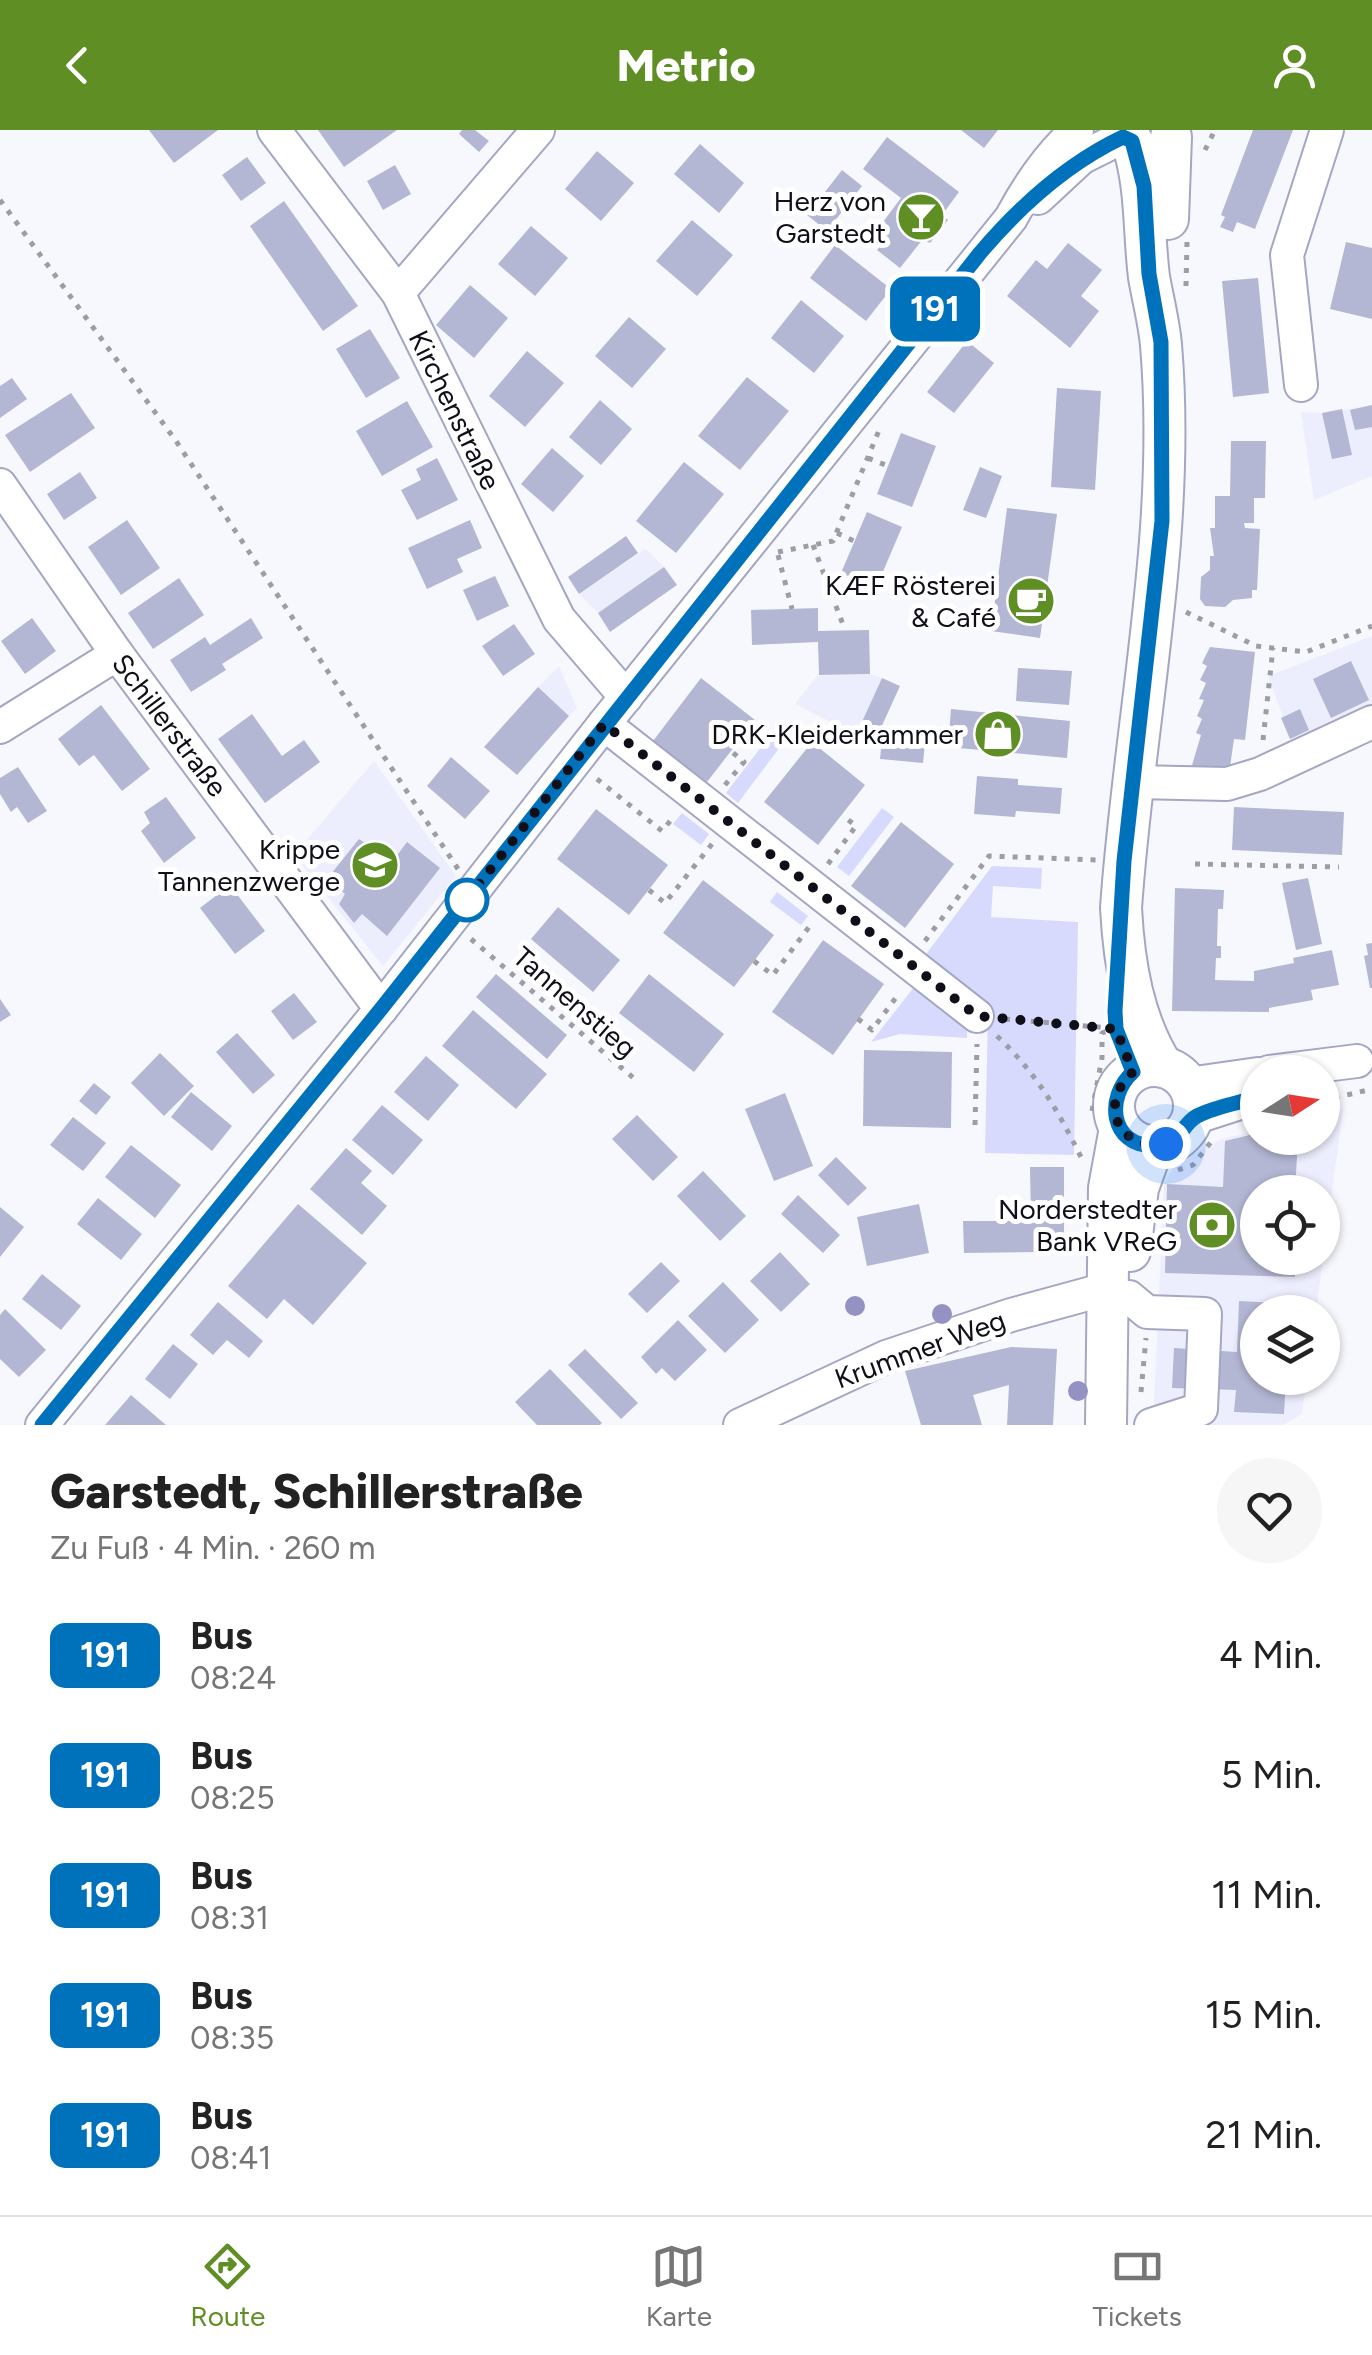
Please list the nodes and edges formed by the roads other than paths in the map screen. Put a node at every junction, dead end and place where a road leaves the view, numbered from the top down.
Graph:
1 (274, 130) edge
2 (538, 130) edge
3 (1078, 130) edge
4 (1327, 130) edge
5 (1144, 135) edge
6 (1010, 218) junction
7 (398, 293) junction
8 (1301, 384) dead end
9 (0, 485) edge
10 (118, 654) junction
11 (626, 697) junction
12 (1372, 722) edge
13 (604, 724) junction
14 (0, 727) edge
15 (1134, 782) junction
16 (1122, 929) junction
17 (381, 1009) junction
18 (977, 1016) road end
19 (1367, 1069) edge
20 (1340, 1070) edge
21 (1340, 1073) edge
22 (1240, 1079) edge
23 (1178, 1096) junction
24 (1240, 1097) edge
25 (1146, 1150) junction
26 (1117, 1293) junction
27 (1105, 1372) junction
28 (42, 1425) edge
29 (740, 1425) edge
30 (1106, 1425) edge
31 (1121, 1425) edge
32 (1151, 1425) edge

1 - 7 street, Kirchenstraße
2 - 7 street
3 - 6 street
4 - 8 street
5 - 6 street
5 - 15 main road
6 - 11 street
7 - 11 street, Kirchenstraße
9 - 10 street, Schillerstraße
10 - 14 street
10 - 17 street, Schillerstraße
11 - 13 street
12 - 15 street
13 - 17 street
13 - 18 street
15 - 16 main road
16 - 23 main road
16 - 23 main road
17 - 28 street
19 - 20 street
19 - 21 street
22 - 23 street
23 - 24 street
23 - 25 main road
23 - 25 main road
25 - 26 main road
25 - 26 main road
26 - 27 main road
26 - 29 street, Krummer Weg
26 - 31 main road
26 - 32 street
27 - 30 main road
27 - 31 street

